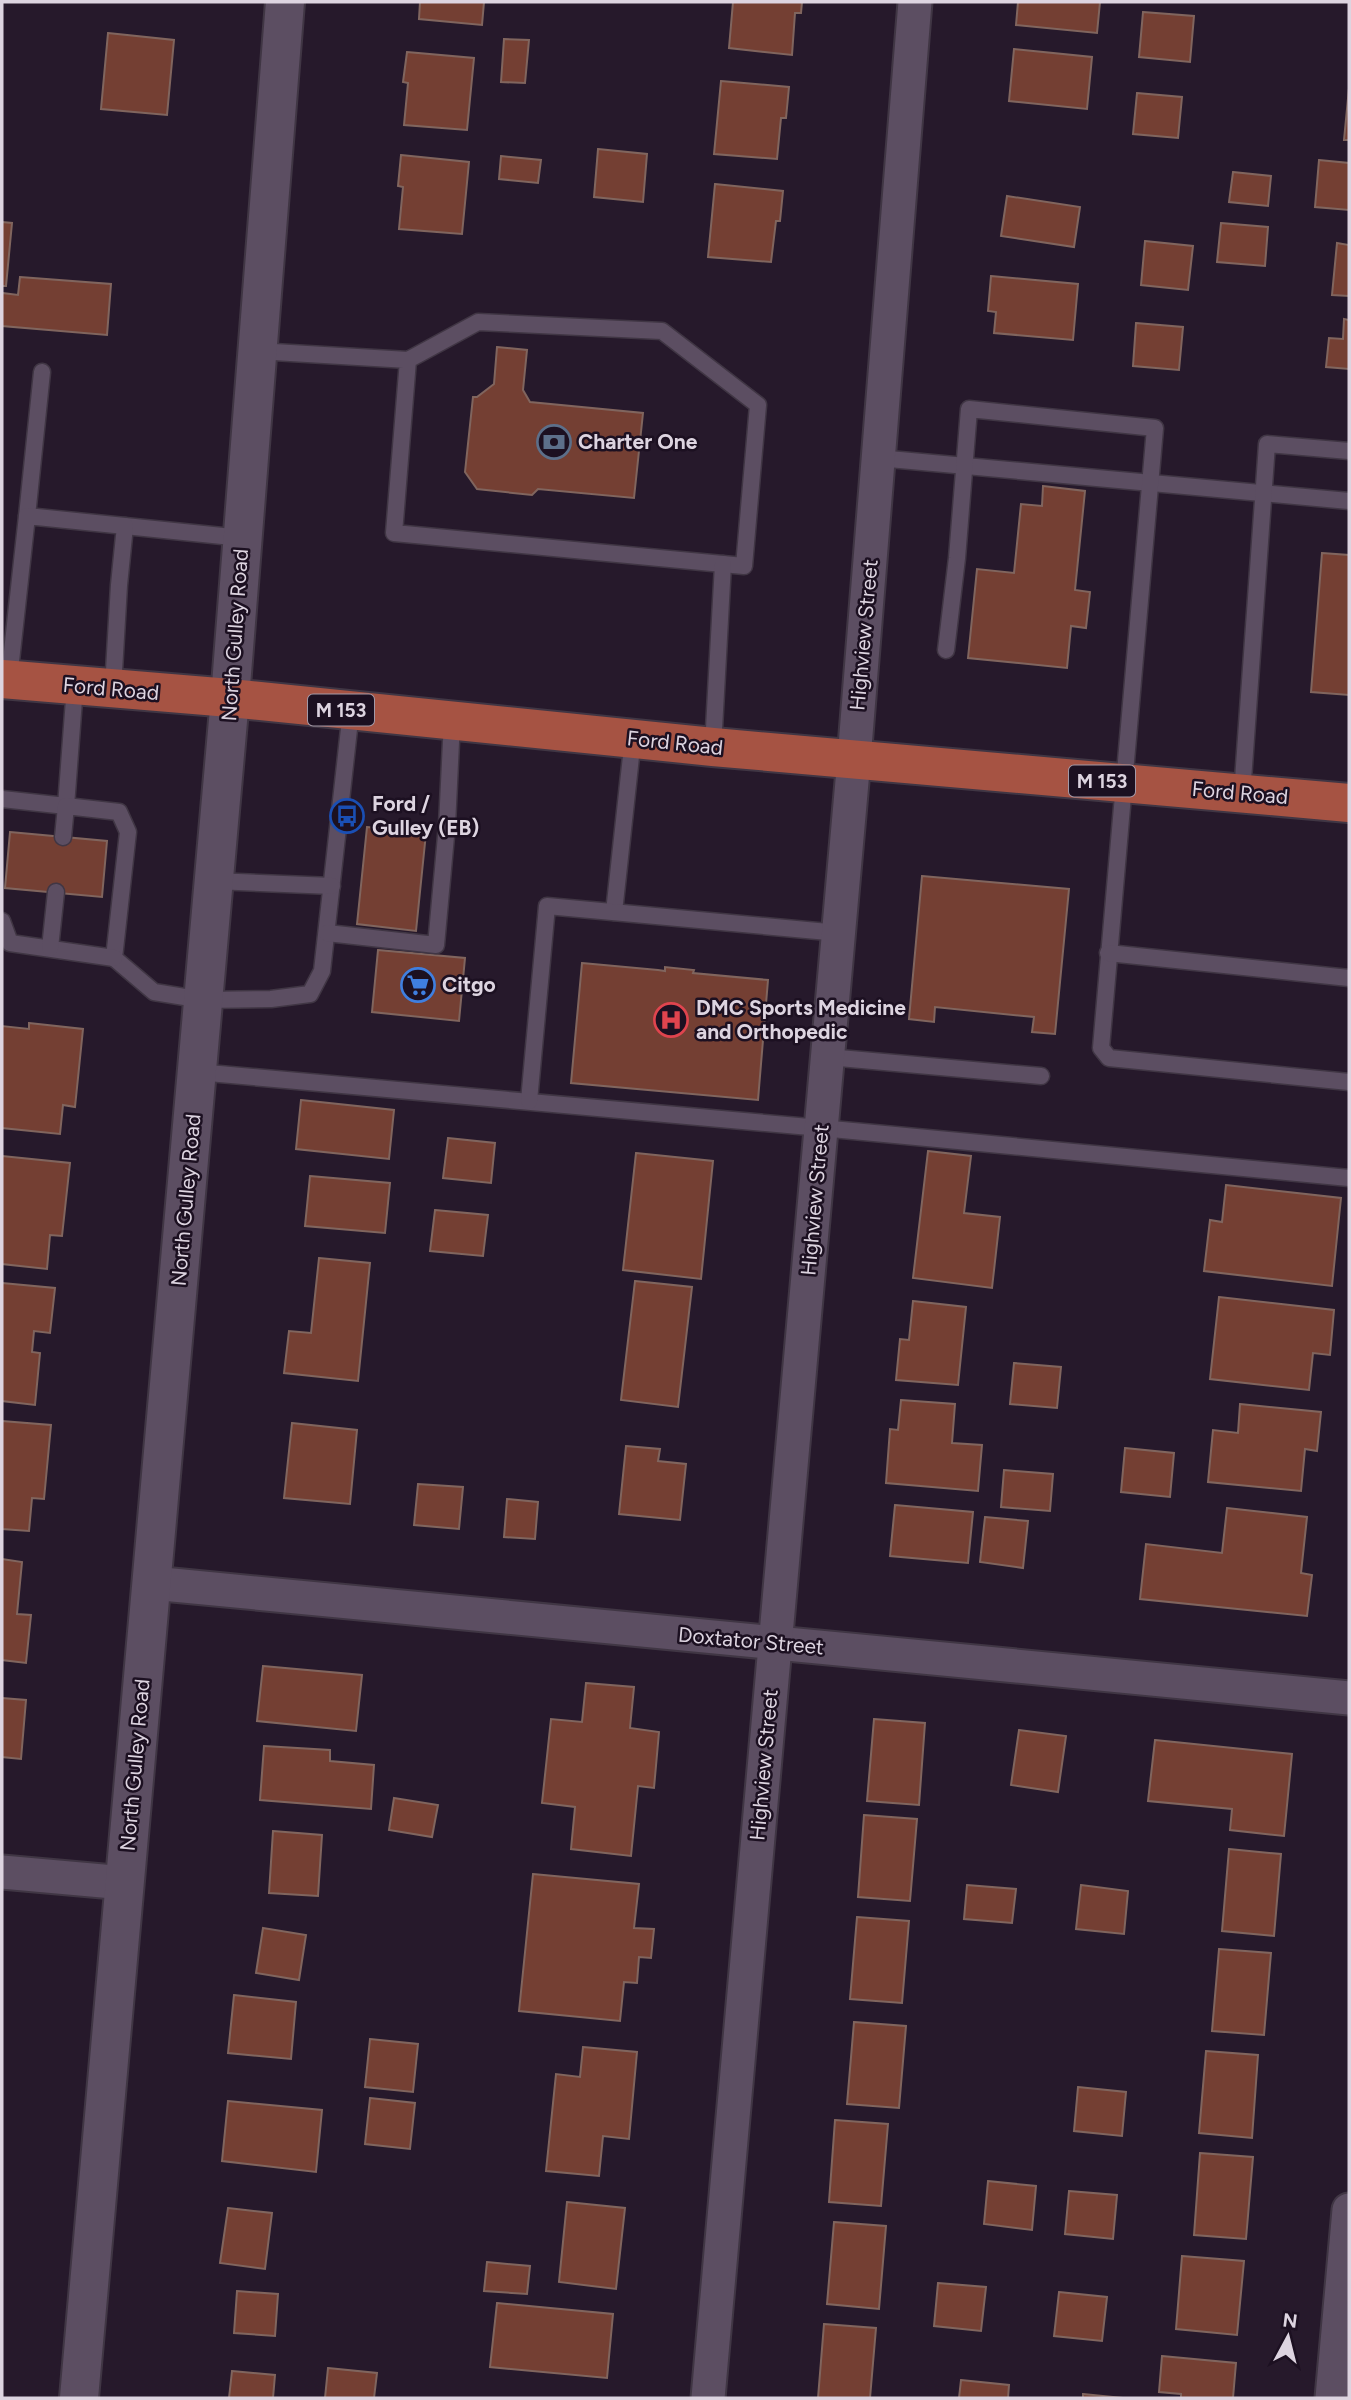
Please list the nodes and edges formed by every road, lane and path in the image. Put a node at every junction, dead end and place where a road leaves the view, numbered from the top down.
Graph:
1 (285, 2) edge
2 (915, 2) edge
3 (257, 351) junction
4 (408, 360) junction
5 (42, 372) dead end
6 (1349, 452) edge
7 (878, 458) junction
8 (964, 466) junction
9 (1149, 483) junction
10 (1263, 494) junction
11 (1349, 501) edge
12 (27, 516) junction
13 (125, 526) junction
14 (242, 538) junction
15 (723, 564) junction
16 (946, 650) dead end
17 (6, 679) edge
18 (75, 686) junction
19 (113, 688) junction
20 (230, 698) junction
21 (351, 710) junction
22 (452, 721) junction
23 (634, 738) junction
24 (713, 747) junction
25 (854, 759) junction
26 (1125, 783) junction
27 (1242, 794) junction
28 (1349, 803) edge
29 (2, 805) edge
30 (66, 806) junction
31 (63, 836) dead end
32 (214, 881) junction
33 (332, 886) junction
34 (56, 892) dead end
35 (614, 912) junction
36 (2, 921) edge
37 (327, 933) junction
38 (839, 933) junction
39 (50, 948) junction
40 (1108, 953) junction
41 (114, 958) junction
42 (1349, 978) edge
43 (203, 1000) junction
44 (828, 1057) junction
45 (197, 1072) junction
46 (1041, 1076) dead end
47 (1349, 1082) edge
48 (529, 1101) junction
49 (821, 1128) junction
50 (1349, 1178) edge
51 (152, 1583) junction
52 (775, 1644) junction
53 (1349, 1698) edge
54 (2, 1872) edge
55 (125, 1883) junction
56 (1349, 2210) edge
57 (79, 2398) edge
58 (708, 2398) edge
59 (1332, 2398) edge

1 - 3 street, North Gulley Road
2 - 7 street, Highview Street
3 - 4 lane
3 - 14 street, North Gulley Road
4 - 15 lane
4 - 15 lane
5 - 12 lane
6 - 10 lane
7 - 8 lane
7 - 25 street, Highview Street
8 - 9 lane
8 - 9 lane
8 - 16 lane
9 - 10 lane
9 - 26 lane
10 - 11 lane
10 - 27 lane
12 - 13 lane
12 - 17 lane
13 - 14 lane
13 - 19 lane
14 - 20 street, North Gulley Road
15 - 24 lane
17 - 18 main road, Ford Road / M 153
18 - 19 main road, Ford Road / M 153
18 - 30 lane
19 - 20 main road, Ford Road / M 153
20 - 21 main road, Ford Road / M 153
20 - 32 street, North Gulley Road
21 - 22 main road, Ford Road / M 153
21 - 33 lane
22 - 23 main road, Ford Road / M 153
22 - 37 lane
23 - 24 main road, Ford Road / M 153
23 - 35 lane
24 - 25 main road, Ford Road / M 153
25 - 26 main road, Ford Road / M 153
25 - 38 street, Highview Street
26 - 27 main road, Ford Road / M 153
26 - 40 lane
27 - 28 main road, Ford Road / M 153
29 - 30 lane
30 - 31 lane
30 - 41 lane
32 - 33 lane
32 - 43 street, North Gulley Road
33 - 37 lane
34 - 39 lane
35 - 38 lane
35 - 48 lane
36 - 39 lane
37 - 43 lane
38 - 44 street, Highview Street
39 - 41 lane
40 - 42 lane
40 - 47 lane
41 - 43 lane
43 - 45 street, North Gulley Road
44 - 46 lane
44 - 49 street, Highview Street
45 - 48 lane
45 - 51 street, North Gulley Road
48 - 49 lane
49 - 50 lane
49 - 52 street, Highview Street
51 - 52 street, Doxtator Street
51 - 55 street, North Gulley Road
52 - 53 street, Doxtator Street
52 - 58 street, Highview Street
54 - 55 street
55 - 57 street, North Gulley Road
56 - 59 street

